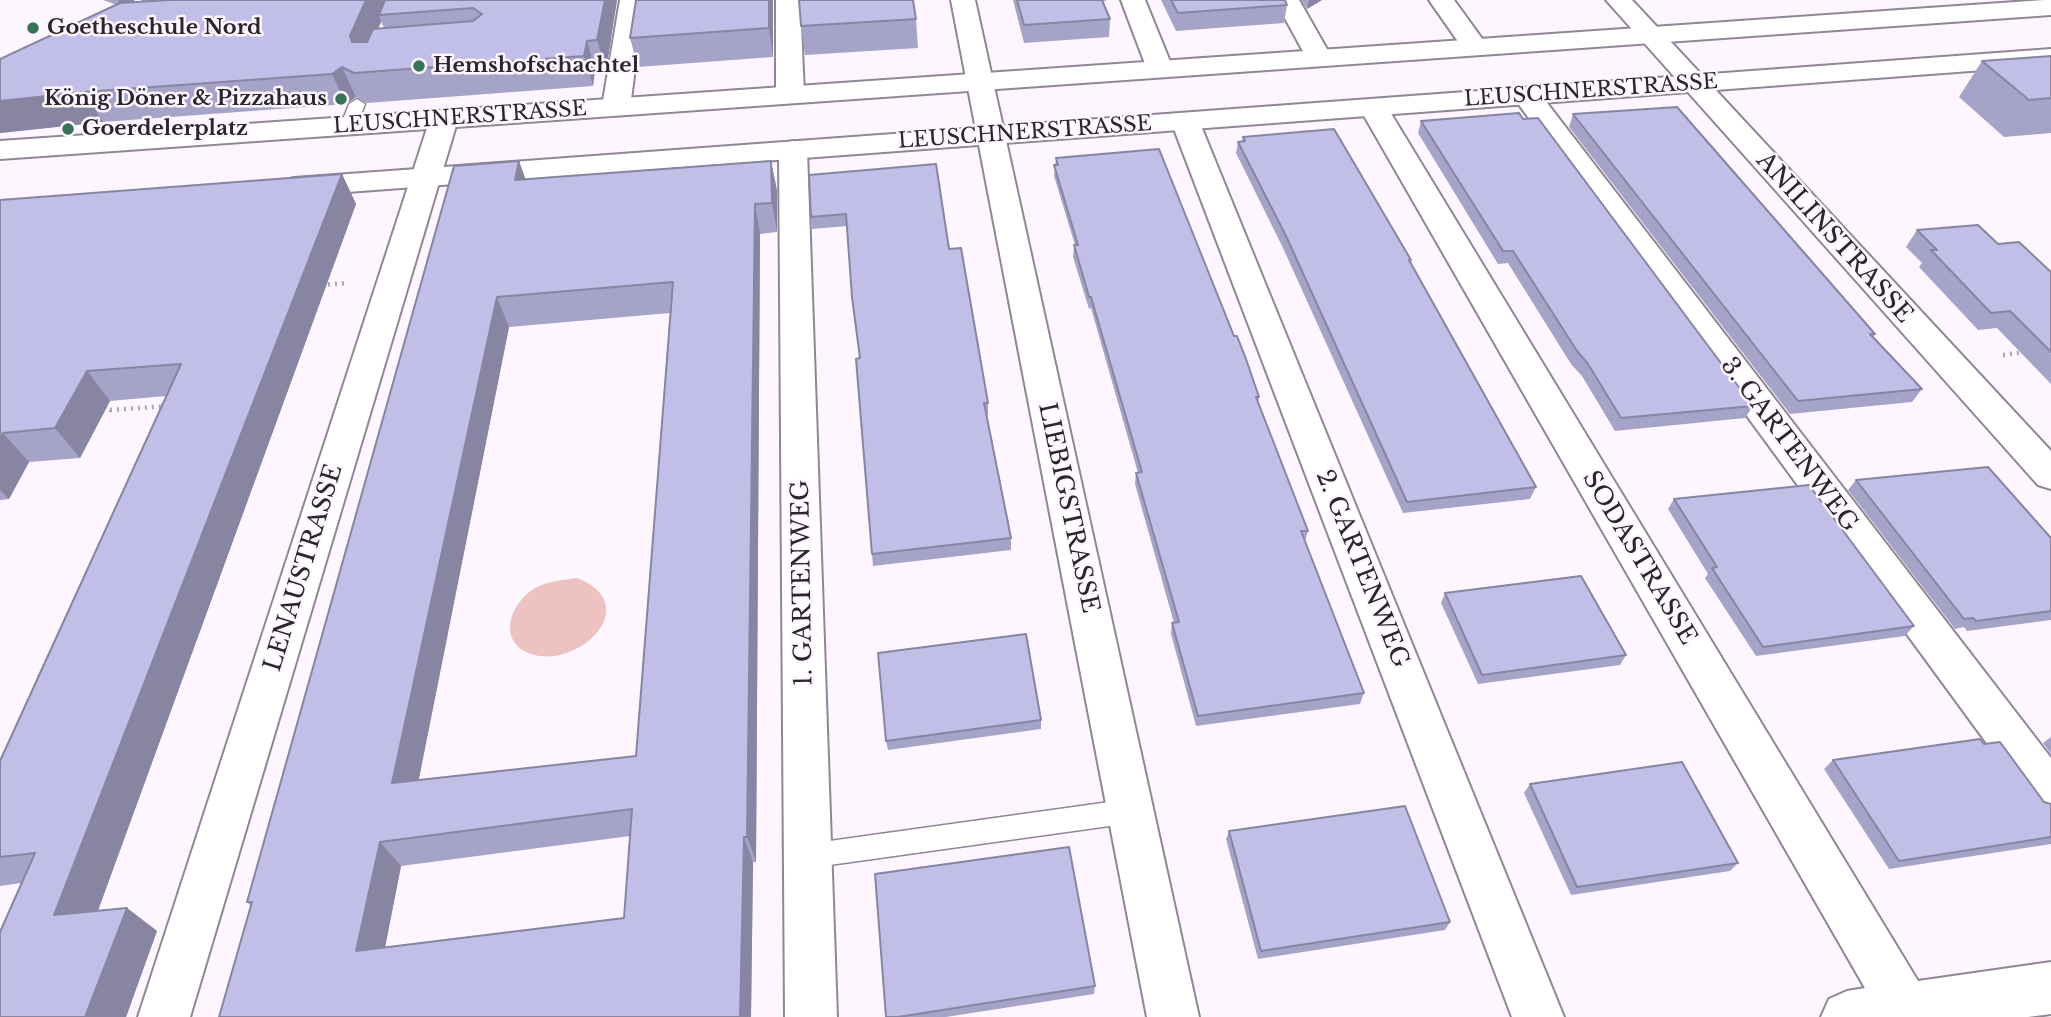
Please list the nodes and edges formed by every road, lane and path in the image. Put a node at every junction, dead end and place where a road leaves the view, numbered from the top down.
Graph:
1 (632, 0) edge
2 (788, 0) edge
3 (963, 0) edge
4 (1133, 0) edge
5 (1287, 0) edge
6 (1441, 0) edge
7 (1618, 0) edge
8 (2051, 7) edge
9 (1649, 35) junction
10 (1475, 47) junction
11 (2051, 57) edge
12 (1319, 58) junction
13 (1160, 69) junction
14 (980, 82) junction
15 (1694, 83) junction
16 (790, 95) junction
17 (1527, 96) junction
18 (616, 107) junction
19 (1373, 107) junction
20 (444, 119) junction
21 (1185, 121) junction
22 (991, 135) junction
23 (0, 150) edge
24 (793, 150) junction
25 (427, 177) junction
26 (261, 190) edge
27 (394, 279) junction
28 (314, 286) edge
29 (102, 402) edge
30 (170, 406) edge
31 (2051, 475) edge
32 (2051, 794) edge
33 (1131, 811) junction
34 (808, 856) junction
35 (2051, 988) edge
36 (1905, 1008) junction
37 (164, 1017) edge
38 (811, 1017) edge
39 (1173, 1017) edge
40 (1538, 1017) edge
41 (1847, 1017) edge

1 - 18 street
2 - 16 street
3 - 14 street, LIEBIGSTRASSE
4 - 13 street
5 - 12 street
6 - 10 street
7 - 9 street, ANILINSTRASSE
8 - 9 street, LEUSCHNERSTRASSE
9 - 10 street, LEUSCHNERSTRASSE
9 - 15 street, ANILINSTRASSE
10 - 12 street, LEUSCHNERSTRASSE
11 - 15 street, LEUSCHNERSTRASSE
12 - 13 street, LEUSCHNERSTRASSE
13 - 14 street, LEUSCHNERSTRASSE
14 - 16 street, LEUSCHNERSTRASSE
14 - 22 street, LIEBIGSTRASSE
15 - 17 street, LEUSCHNERSTRASSE
15 - 31 street, ANILINSTRASSE
16 - 18 street, LEUSCHNERSTRASSE
17 - 19 street, LEUSCHNERSTRASSE
17 - 32 street, 3. GARTENWEG
18 - 20 street, LEUSCHNERSTRASSE
19 - 21 street, LEUSCHNERSTRASSE
19 - 36 street, SODASTRASSE
20 - 23 street, LEUSCHNERSTRASSE
20 - 25 street, LENAUSTRASSE
21 - 22 street, LEUSCHNERSTRASSE
21 - 40 street, 2. GARTENWEG
22 - 24 street, LEUSCHNERSTRASSE
22 - 33 street, LIEBIGSTRASSE
24 - 25 street, LEUSCHNERSTRASSE
24 - 34 street, 1. GARTENWEG
25 - 26 street, LEUSCHNERSTRASSE
25 - 27 street, LENAUSTRASSE
27 - 28 path
27 - 37 street, LENAUSTRASSE
29 - 30 path
33 - 34 lane
33 - 39 street, LIEBIGSTRASSE
34 - 38 street, 1. GARTENWEG
35 - 36 street
36 - 41 street

